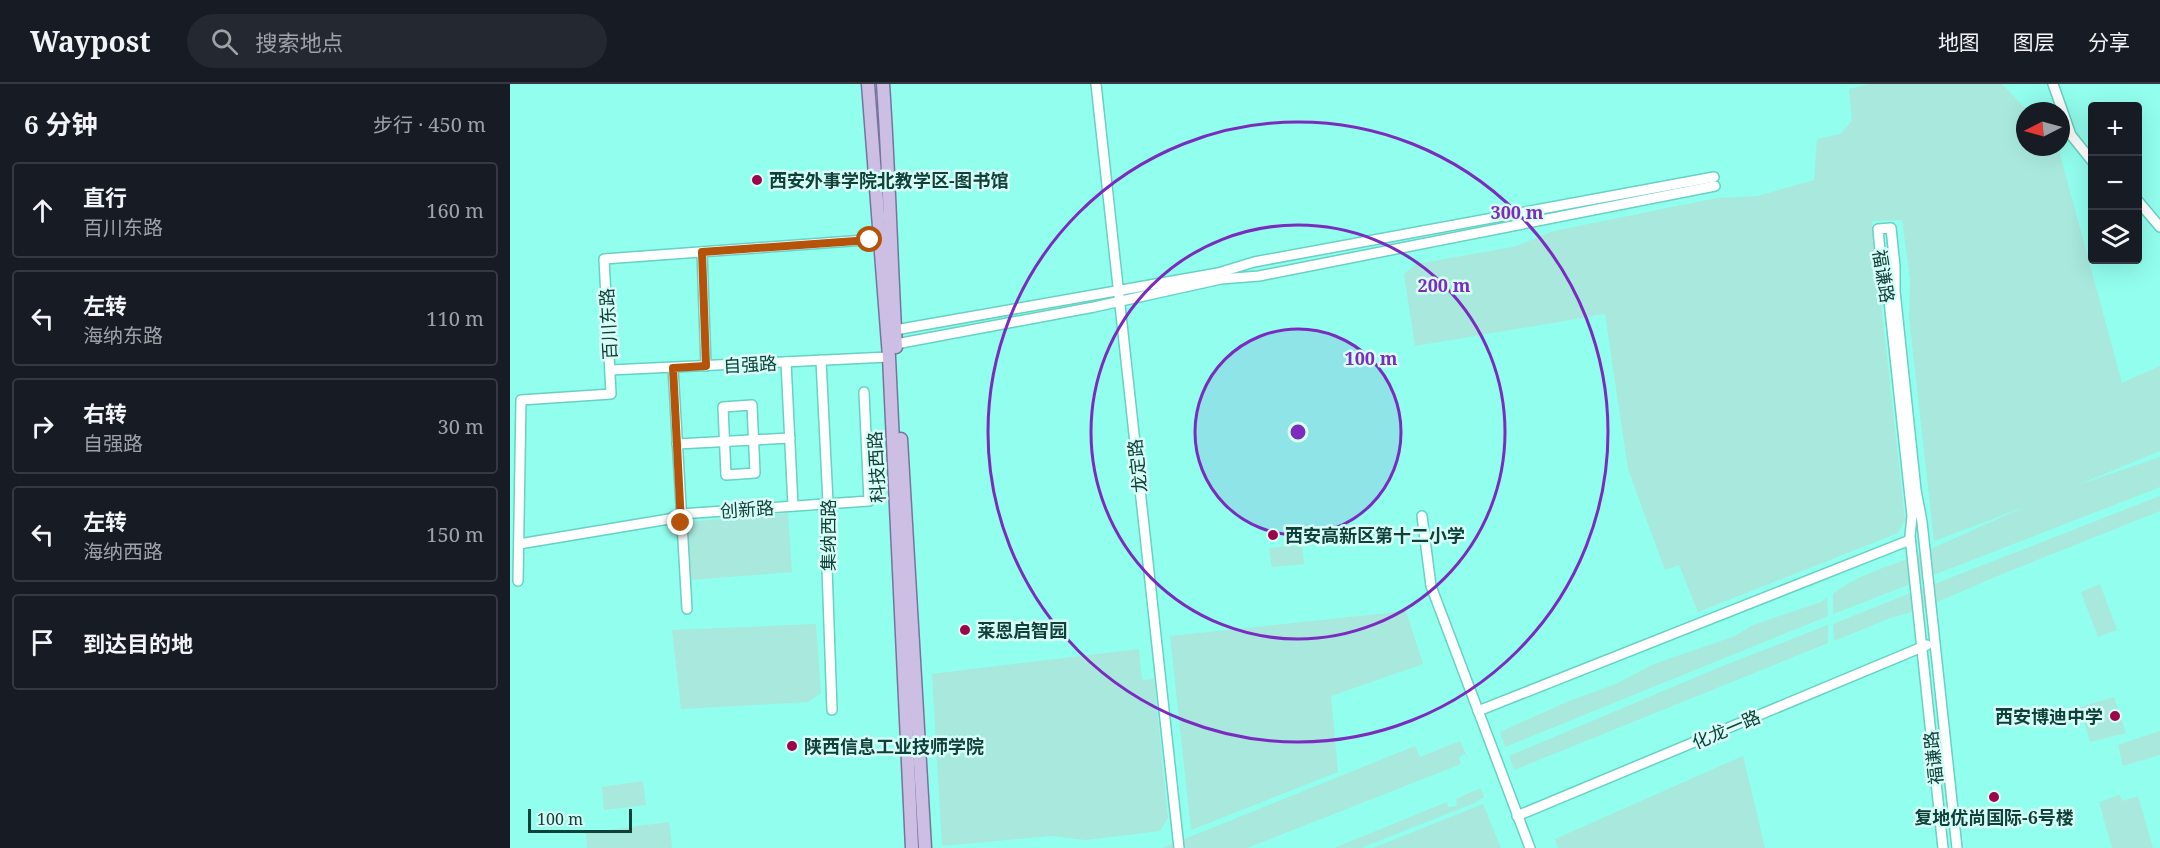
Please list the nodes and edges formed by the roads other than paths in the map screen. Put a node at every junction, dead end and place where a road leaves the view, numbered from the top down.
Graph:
1 (868, 84) edge
2 (883, 84) edge
3 (1096, 84) edge
4 (2053, 84) edge
5 (2088, 156) edge
6 (2142, 206) edge
7 (2160, 227) edge
8 (879, 239) junction
9 (702, 252) junction
10 (1118, 295) junction
11 (895, 330) junction
12 (896, 344) junction
13 (889, 357) junction
14 (821, 360) junction
15 (786, 362) junction
16 (706, 366) junction
17 (673, 368) junction
18 (610, 370) junction
19 (864, 392) dead end
20 (790, 438) junction
21 (753, 440) junction
22 (724, 442) junction
23 (677, 444) junction
24 (828, 503) junction
25 (793, 506) junction
26 (680, 514) junction
27 (1422, 516) dead end
28 (1910, 540) junction
29 (519, 544) junction
30 (518, 581) dead end
31 (687, 609) dead end
32 (1935, 642) junction
33 (1922, 648) junction
34 (832, 710) dead end
35 (1478, 711) junction
36 (1517, 816) junction
37 (912, 848) edge
38 (924, 848) edge
39 (1179, 848) edge
40 (1530, 848) edge
41 (1943, 848) edge
42 (1957, 848) edge

1 - 8 main road, 科技西路
2 - 11 main road, 科技西路
3 - 10 street, 龙定路
4 - 5 street
6 - 7 street
8 - 9 street, 百川东路
8 - 13 main road, 科技西路
9 - 16 street
9 - 18 street, 百川东路
10 - 10 street
10 - 11 street
10 - 12 street
10 - 39 street, 龙定路
11 - 12 main road, 科技西路
12 - 38 main road, 科技西路
13 - 14 street, 自强路
13 - 37 main road, 科技西路
14 - 15 street, 自强路
14 - 24 street, 集纳西路
15 - 16 street, 自强路
15 - 20 street
16 - 17 street, 自强路
17 - 18 street, 自强路
17 - 23 street
18 - 29 street, 百川东路
19 - 24 street, 创新路
20 - 21 street
20 - 25 street
21 - 22 street
21 - 22 street
21 - 22 street
22 - 23 street
23 - 26 street
24 - 25 street, 创新路
24 - 34 street, 集纳西路
25 - 26 street, 创新路
26 - 29 street, 创新路
26 - 31 street
27 - 35 street
28 - 32 street, 福谦路
28 - 33 street, 福谦路
28 - 35 street
29 - 30 street, 百川东路
32 - 33 street, 化龙一路
32 - 42 street, 福谦路
33 - 36 street, 化龙一路
33 - 41 street, 福谦路
35 - 36 street
36 - 40 street

